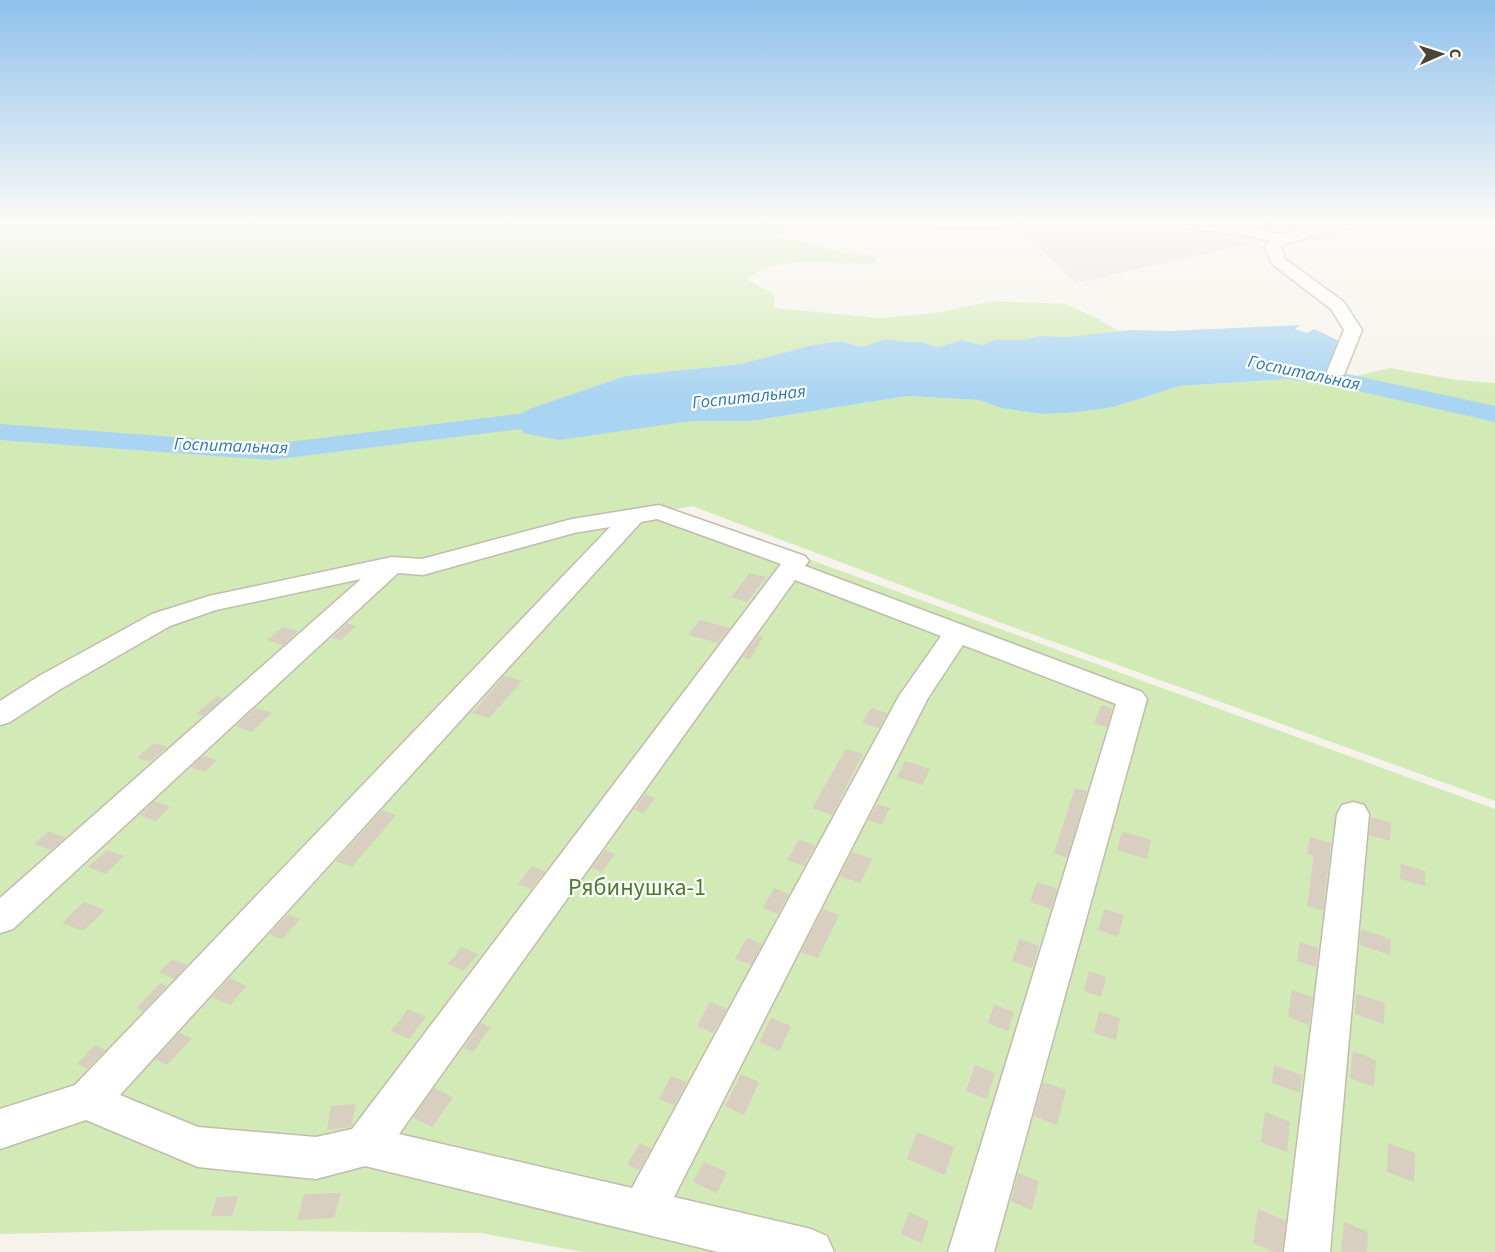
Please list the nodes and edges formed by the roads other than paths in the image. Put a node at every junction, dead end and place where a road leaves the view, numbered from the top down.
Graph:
1 (1308, 281) edge
2 (1337, 371) dead end
3 (633, 517) junction
4 (393, 564) junction
5 (790, 569) junction
6 (957, 633) junction
7 (0, 715) edge
8 (1353, 814) dead end
9 (0, 919) edge
10 (88, 1100) junction
11 (0, 1129) edge
12 (365, 1146) junction
13 (643, 1212) junction
14 (811, 1252) edge
15 (970, 1252) edge
16 (1307, 1252) edge

1 - 2 street
3 - 4 street
3 - 5 street
3 - 10 street
4 - 7 street
4 - 9 street
5 - 6 street
5 - 12 street
6 - 13 street
6 - 15 street
8 - 16 street
10 - 11 street
10 - 12 street
12 - 13 street
13 - 14 street

